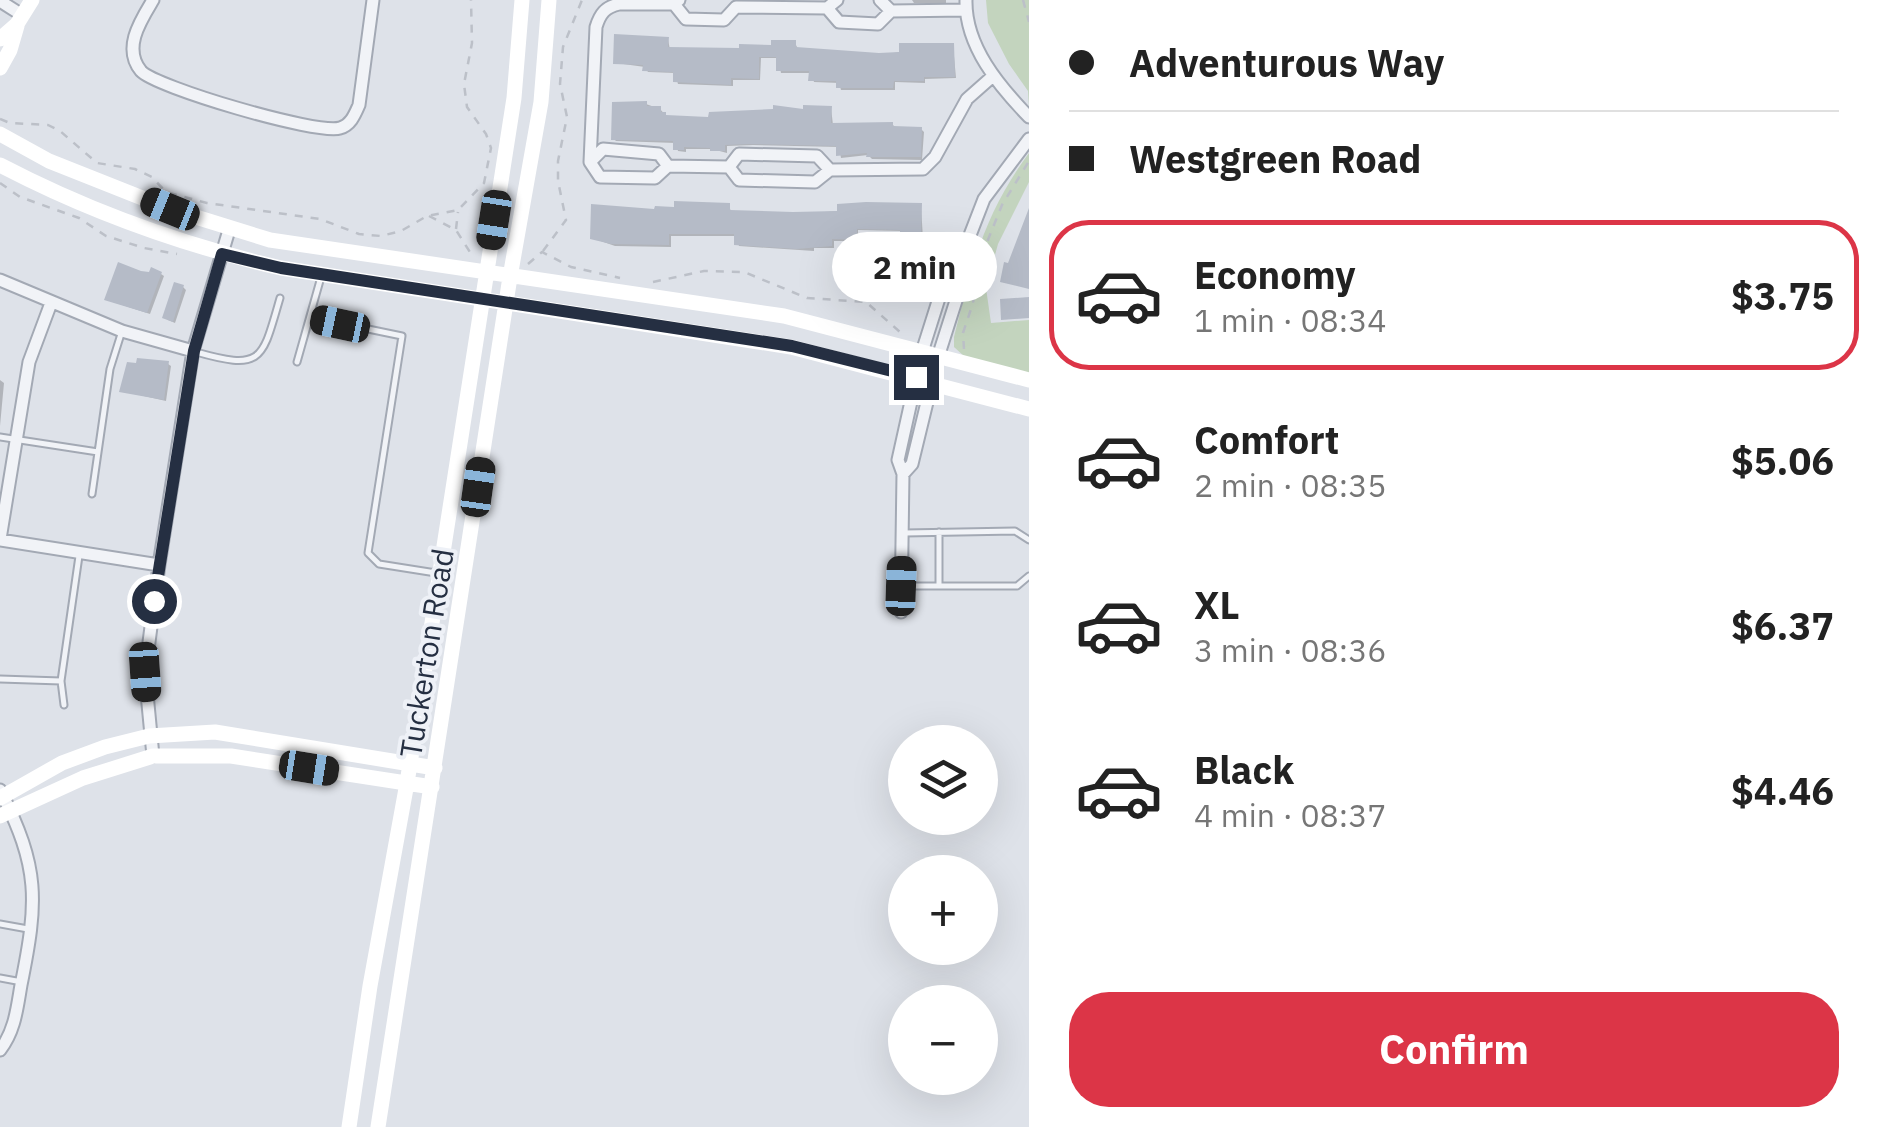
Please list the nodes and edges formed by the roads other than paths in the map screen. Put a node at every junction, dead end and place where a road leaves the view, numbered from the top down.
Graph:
1 (32, 0) edge
2 (153, 0) edge
3 (373, 0) edge
4 (522, 0) edge
5 (549, 0) edge
6 (880, 0) edge
7 (0, 1) edge
8 (676, 2) edge
9 (733, 4) edge
10 (832, 4) edge
11 (966, 5) edge
12 (890, 11) junction
13 (20, 20) junction
14 (0, 39) edge
15 (0, 68) edge
16 (993, 76) junction
17 (1029, 117) edge
18 (0, 134) edge
19 (1029, 139) edge
20 (590, 162) junction
21 (0, 165) edge
22 (668, 166) junction
23 (729, 167) junction
24 (830, 170) junction
25 (229, 230) junction
26 (222, 254) junction
27 (486, 272) junction
28 (322, 274) junction
29 (510, 276) junction
30 (0, 280) edge
31 (280, 298) dead end
32 (482, 298) junction
33 (507, 301) junction
34 (51, 303) junction
35 (310, 317) junction
36 (122, 331) junction
37 (194, 351) junction
38 (930, 354) junction
39 (297, 362) dead end
40 (924, 380) junction
41 (1029, 380) edge
42 (1029, 409) edge
43 (0, 437) edge
44 (16, 440) junction
45 (98, 452) junction
46 (92, 494) dead end
47 (902, 532) junction
48 (939, 532) junction
49 (0, 540) edge
50 (1029, 540) edge
51 (80, 553) junction
52 (158, 565) junction
53 (438, 574) junction
54 (1029, 576) edge
55 (901, 586) junction
56 (939, 586) junction
57 (902, 612) dead end
58 (0, 679) edge
59 (61, 681) junction
60 (64, 705) dead end
61 (149, 736) junction
62 (153, 756) junction
63 (410, 764) junction
64 (435, 768) junction
65 (407, 783) junction
66 (432, 787) junction
67 (3, 802) edge
68 (0, 924) edge
69 (31, 929) junction
70 (0, 978) edge
71 (22, 982) junction
72 (0, 1050) edge
73 (349, 1127) edge
74 (378, 1127) edge

1 - 13 street
2 - 3 street
4 - 27 street, Tuckerton Road
5 - 29 street, Tuckerton Road
6 - 12 street
7 - 13 street
8 - 9 street
8 - 20 street
9 - 10 street
10 - 12 street
11 - 12 street
11 - 16 street
13 - 14 street
13 - 15 street
16 - 17 street
16 - 24 street
18 - 25 street
19 - 38 street
20 - 22 street
20 - 22 street
21 - 26 street
22 - 23 street
23 - 24 street
23 - 24 street
25 - 26 street
25 - 27 street
26 - 28 street
26 - 37 street
27 - 29 street
27 - 32 street, Tuckerton Road
28 - 32 street
28 - 35 lane
29 - 33 street, Tuckerton Road
29 - 38 street
30 - 34 street
31 - 37 lane
32 - 33 street
32 - 53 street, Tuckerton Road
33 - 40 street
33 - 64 street, Tuckerton Road
34 - 36 street
34 - 44 street
35 - 39 lane
35 - 53 lane
36 - 37 street
36 - 45 lane
37 - 52 street
38 - 40 street
38 - 41 street
40 - 42 street
40 - 47 street
43 - 44 lane
44 - 45 lane
44 - 49 street
45 - 46 lane
47 - 48 lane
47 - 55 street
48 - 50 lane
48 - 56 lane
49 - 51 street
51 - 52 street
51 - 59 lane
52 - 61 street
53 - 63 street, Tuckerton Road
54 - 56 lane
55 - 56 lane
55 - 57 street
58 - 59 lane
59 - 60 lane
61 - 62 street
61 - 63 street
61 - 67 street
62 - 65 street
62 - 67 street
63 - 64 street
63 - 65 street, Tuckerton Road
64 - 66 street, Tuckerton Road
65 - 66 street
65 - 73 street, Tuckerton Road
66 - 74 street, Tuckerton Road
67 - 69 street
68 - 69 lane
69 - 71 street
70 - 71 lane
71 - 72 street

